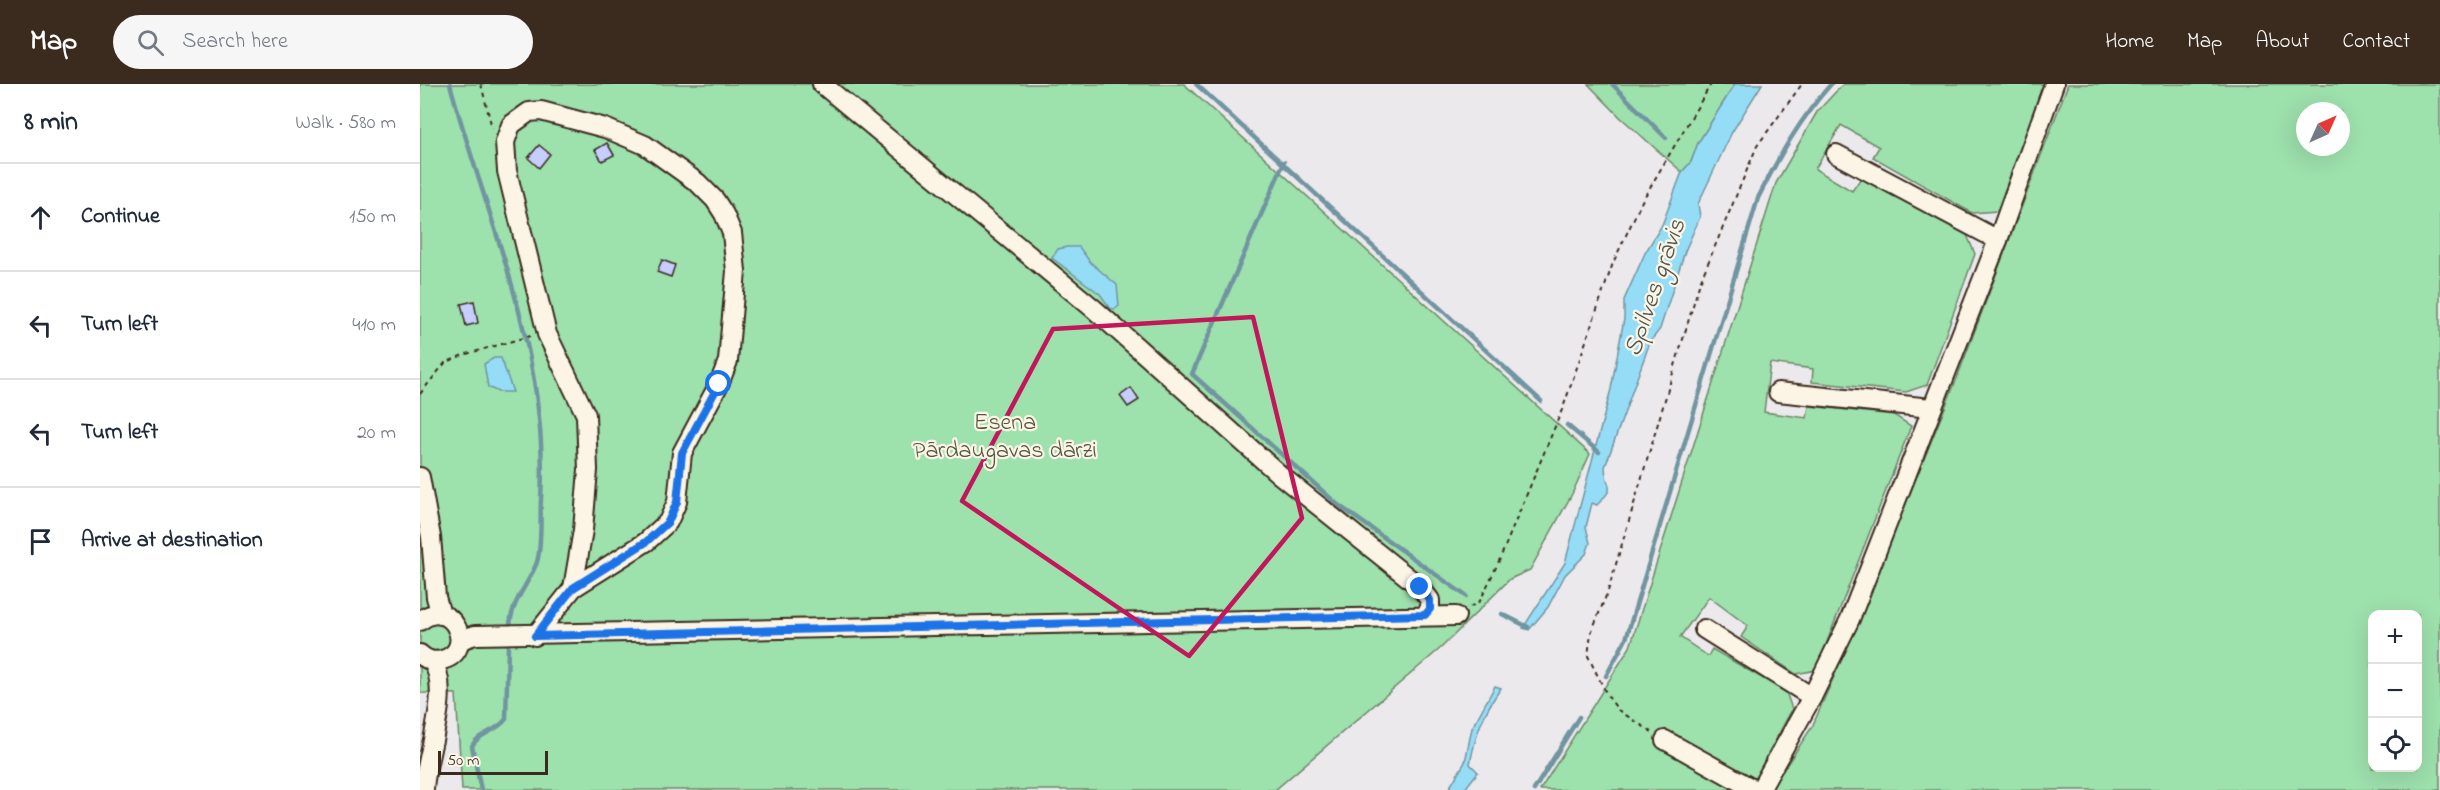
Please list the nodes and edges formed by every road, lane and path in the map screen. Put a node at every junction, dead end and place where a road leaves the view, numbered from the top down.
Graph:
1 (481, 84) edge
2 (822, 84) edge
3 (1711, 84) edge
4 (1802, 84) edge
5 (2054, 84) edge
6 (505, 142) junction
7 (1836, 154) dead end
8 (1998, 240) junction
9 (532, 335) dead end
10 (1778, 392) dead end
11 (420, 394) edge
12 (1931, 408) junction
13 (420, 477) edge
14 (573, 588) junction
15 (1425, 615) junction
16 (1456, 616) joint
17 (431, 617) edge
18 (1704, 629) dead end
19 (464, 635) junction
20 (535, 636) junction
21 (432, 662) edge
22 (1812, 697) junction
23 (1665, 740) joint
24 (424, 790) edge
25 (1757, 790) edge

1 - 6 path
2 - 15 street
3 - 16 path
4 - 23 path
5 - 8 street
6 - 14 street
6 - 14 street
7 - 8 street
8 - 12 street
9 - 11 path
10 - 12 street
12 - 22 street
13 - 17 street
14 - 20 street
15 - 16 street
15 - 20 street
17 - 19 street
18 - 22 street
19 - 20 street
19 - 21 street
21 - 24 street
22 - 25 street
23 - 25 street

